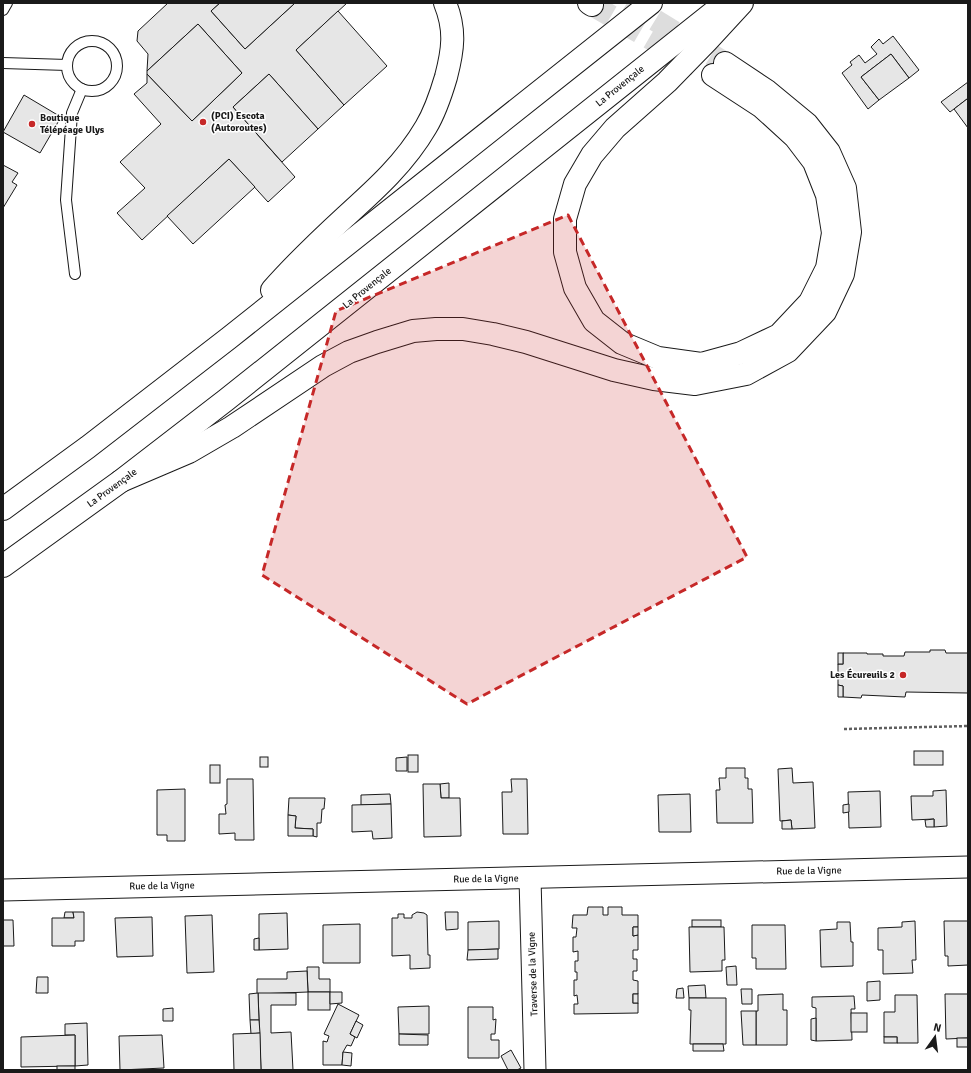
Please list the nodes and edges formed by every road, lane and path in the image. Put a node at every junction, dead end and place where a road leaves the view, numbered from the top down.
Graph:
1 (7, 3) edge
2 (445, 3) edge
3 (651, 3) edge
4 (725, 3) edge
5 (742, 3) edge
6 (3, 10) edge
7 (3, 63) edge
8 (67, 65) junction
9 (82, 89) junction
10 (75, 274) dead end
11 (229, 338) junction
12 (122, 481) junction
13 (3, 509) edge
14 (3, 566) edge
15 (968, 726) edge
16 (844, 729) dead end
17 (968, 867) edge
18 (530, 878) junction
19 (3, 890) edge
20 (535, 1070) edge

1 - 6 lane
2 - 11 highway
3 - 11 highway
4 - 12 highway, La Provençale
5 - 12 highway
7 - 8 lane
8 - 9 lane
8 - 9 lane
9 - 10 lane
11 - 13 highway
12 - 14 highway, La Provençale
15 - 16 path
17 - 18 street, Rue de la Vigne
18 - 19 street, Rue de la Vigne
18 - 20 street, Traverse de la Vigne

